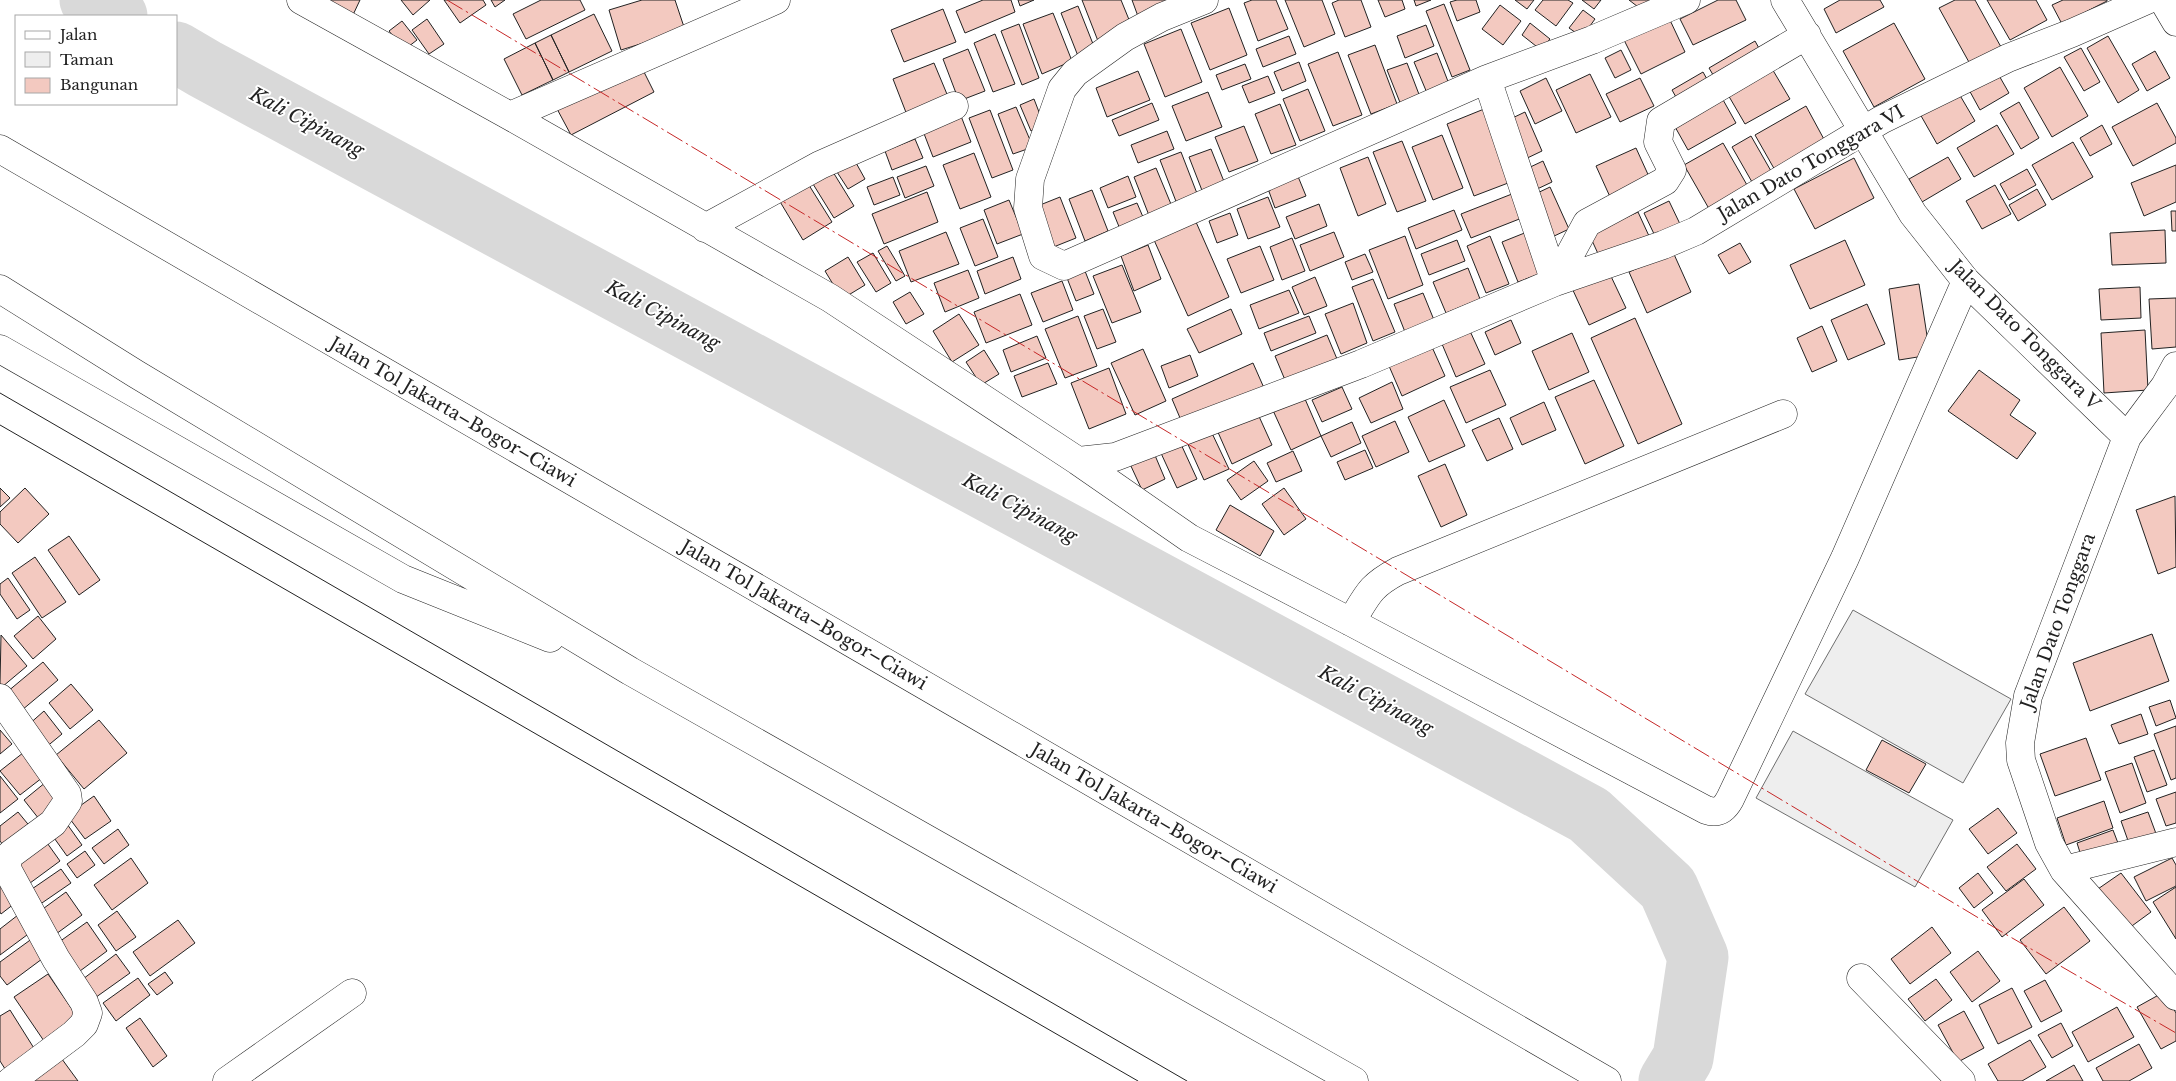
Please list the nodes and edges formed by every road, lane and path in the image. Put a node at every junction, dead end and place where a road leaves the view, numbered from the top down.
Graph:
1 (301, 0) edge
2 (776, 0) edge
3 (1204, 0) edge
4 (1686, 0) edge
5 (1785, 0) edge
6 (2147, 0) edge
7 (2163, 0) edge
8 (2176, 22) edge
9 (1807, 35) junction
10 (1487, 79) junction
11 (954, 106) dead end
12 (510, 116) junction
13 (1863, 129) junction
14 (0, 149) edge
15 (705, 228) junction
16 (1966, 281) junction
17 (1555, 282) junction
18 (0, 289) edge
19 (0, 348) edge
20 (2176, 366) edge
21 (1783, 414) dead end
22 (2126, 437) junction
23 (1078, 461) junction
24 (1352, 622) junction
25 (630, 671) junction
26 (0, 698) edge
27 (2176, 842) edge
28 (2064, 870) junction
29 (1861, 978) dead end
30 (352, 993) dead end
31 (2176, 996) edge
32 (1596, 1074) edge
33 (11, 1081) edge
34 (227, 1081) edge
35 (1354, 1081) edge
36 (1961, 1081) edge

1 - 12 main road
2 - 12 main road
3 - 10 main road
4 - 10 main road
5 - 9 main road, Jalan Dato Tonggara V
6 - 13 main road, Jalan Dato Tonggara VI
7 - 8 main road
9 - 13 main road, Jalan Dato Tonggara V
9 - 17 main road
10 - 17 main road
11 - 15 main road
12 - 15 main road
13 - 16 main road, Jalan Dato Tonggara V
13 - 17 main road, Jalan Dato Tonggara VI
14 - 32 main road, Jalan Tol Jakarta–Bogor–Ciawi
15 - 23 main road
16 - 22 main road, Jalan Dato Tonggara V
16 - 24 main road
17 - 23 main road, Jalan Dato Tonggara VI
18 - 25 main road
19 - 25 main road
20 - 22 main road, Jalan Dato Tonggara
21 - 24 main road
22 - 28 main road, Jalan Dato Tonggara
23 - 24 main road
25 - 35 main road
26 - 33 main road
27 - 28 main road
28 - 31 main road, Jalan Dato Tonggara
29 - 36 main road
30 - 34 main road

